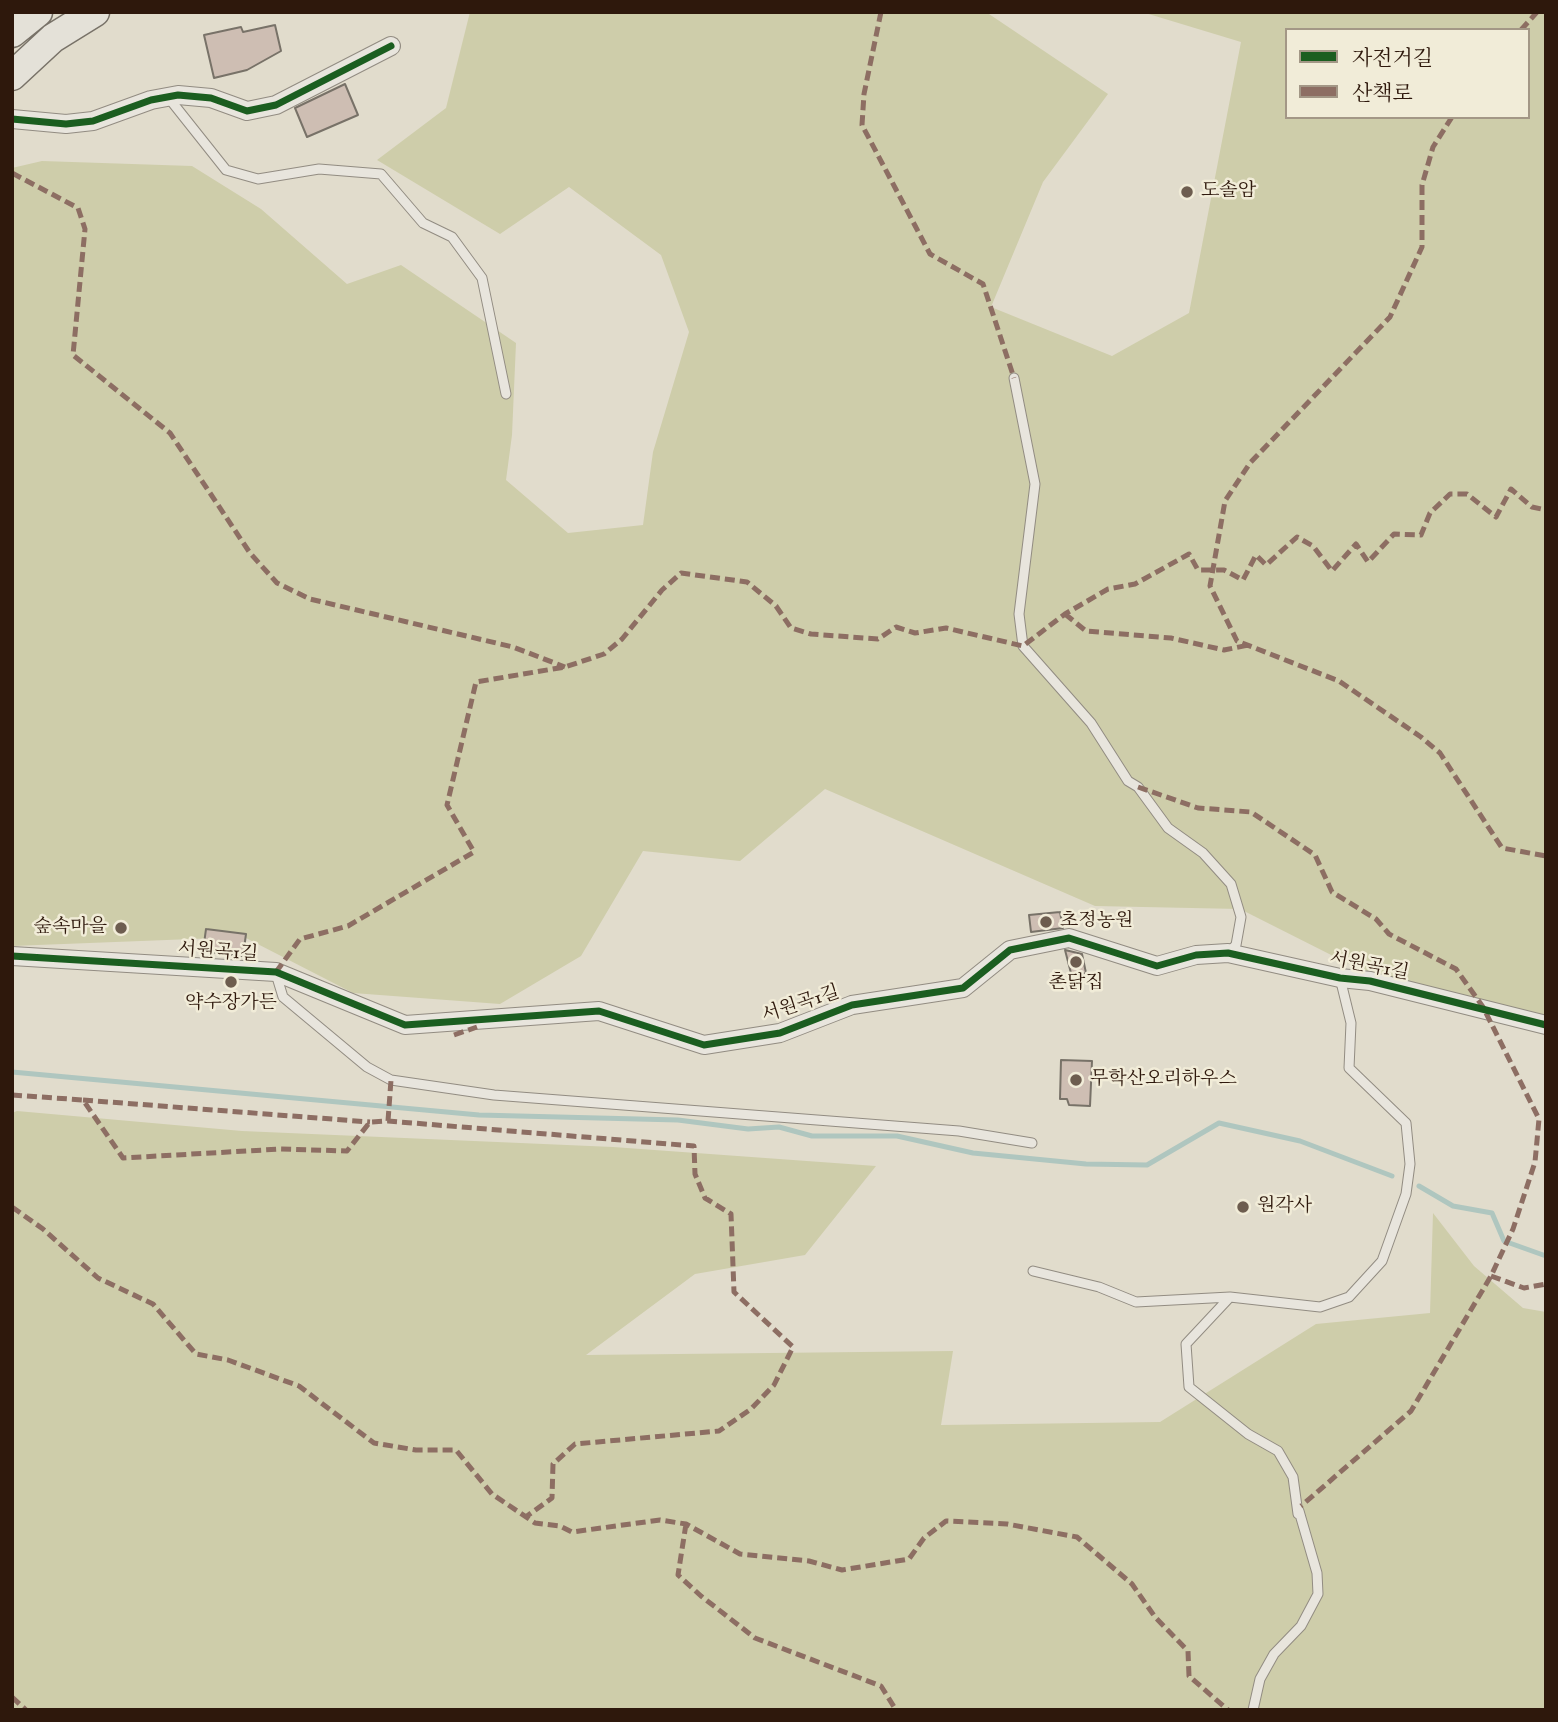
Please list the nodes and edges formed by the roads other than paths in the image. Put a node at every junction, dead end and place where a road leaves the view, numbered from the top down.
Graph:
1 (38, 12) edge
2 (95, 12) edge
3 (12, 33) edge
4 (391, 46) dead end
5 (12, 76) edge
6 (168, 97) junction
7 (12, 119) edge
8 (1014, 378) dead end
9 (506, 394) dead end
10 (1228, 953) junction
11 (12, 956) edge
12 (276, 972) junction
13 (1340, 978) junction
14 (1546, 1025) edge
15 (1032, 1143) dead end
16 (1033, 1271) dead end
17 (1230, 1297) junction
18 (1253, 1710) edge

1 - 3 main road
2 - 5 main road
4 - 6 street
6 - 7 street
6 - 9 lane
8 - 10 lane
10 - 12 street, 서원곡1길
10 - 13 street, 서원곡1길
11 - 12 street, 서원곡1길
12 - 15 lane
13 - 14 street, 서원곡1길
13 - 17 lane, 서원곡1길
16 - 17 lane, 서원곡1길
17 - 18 lane

